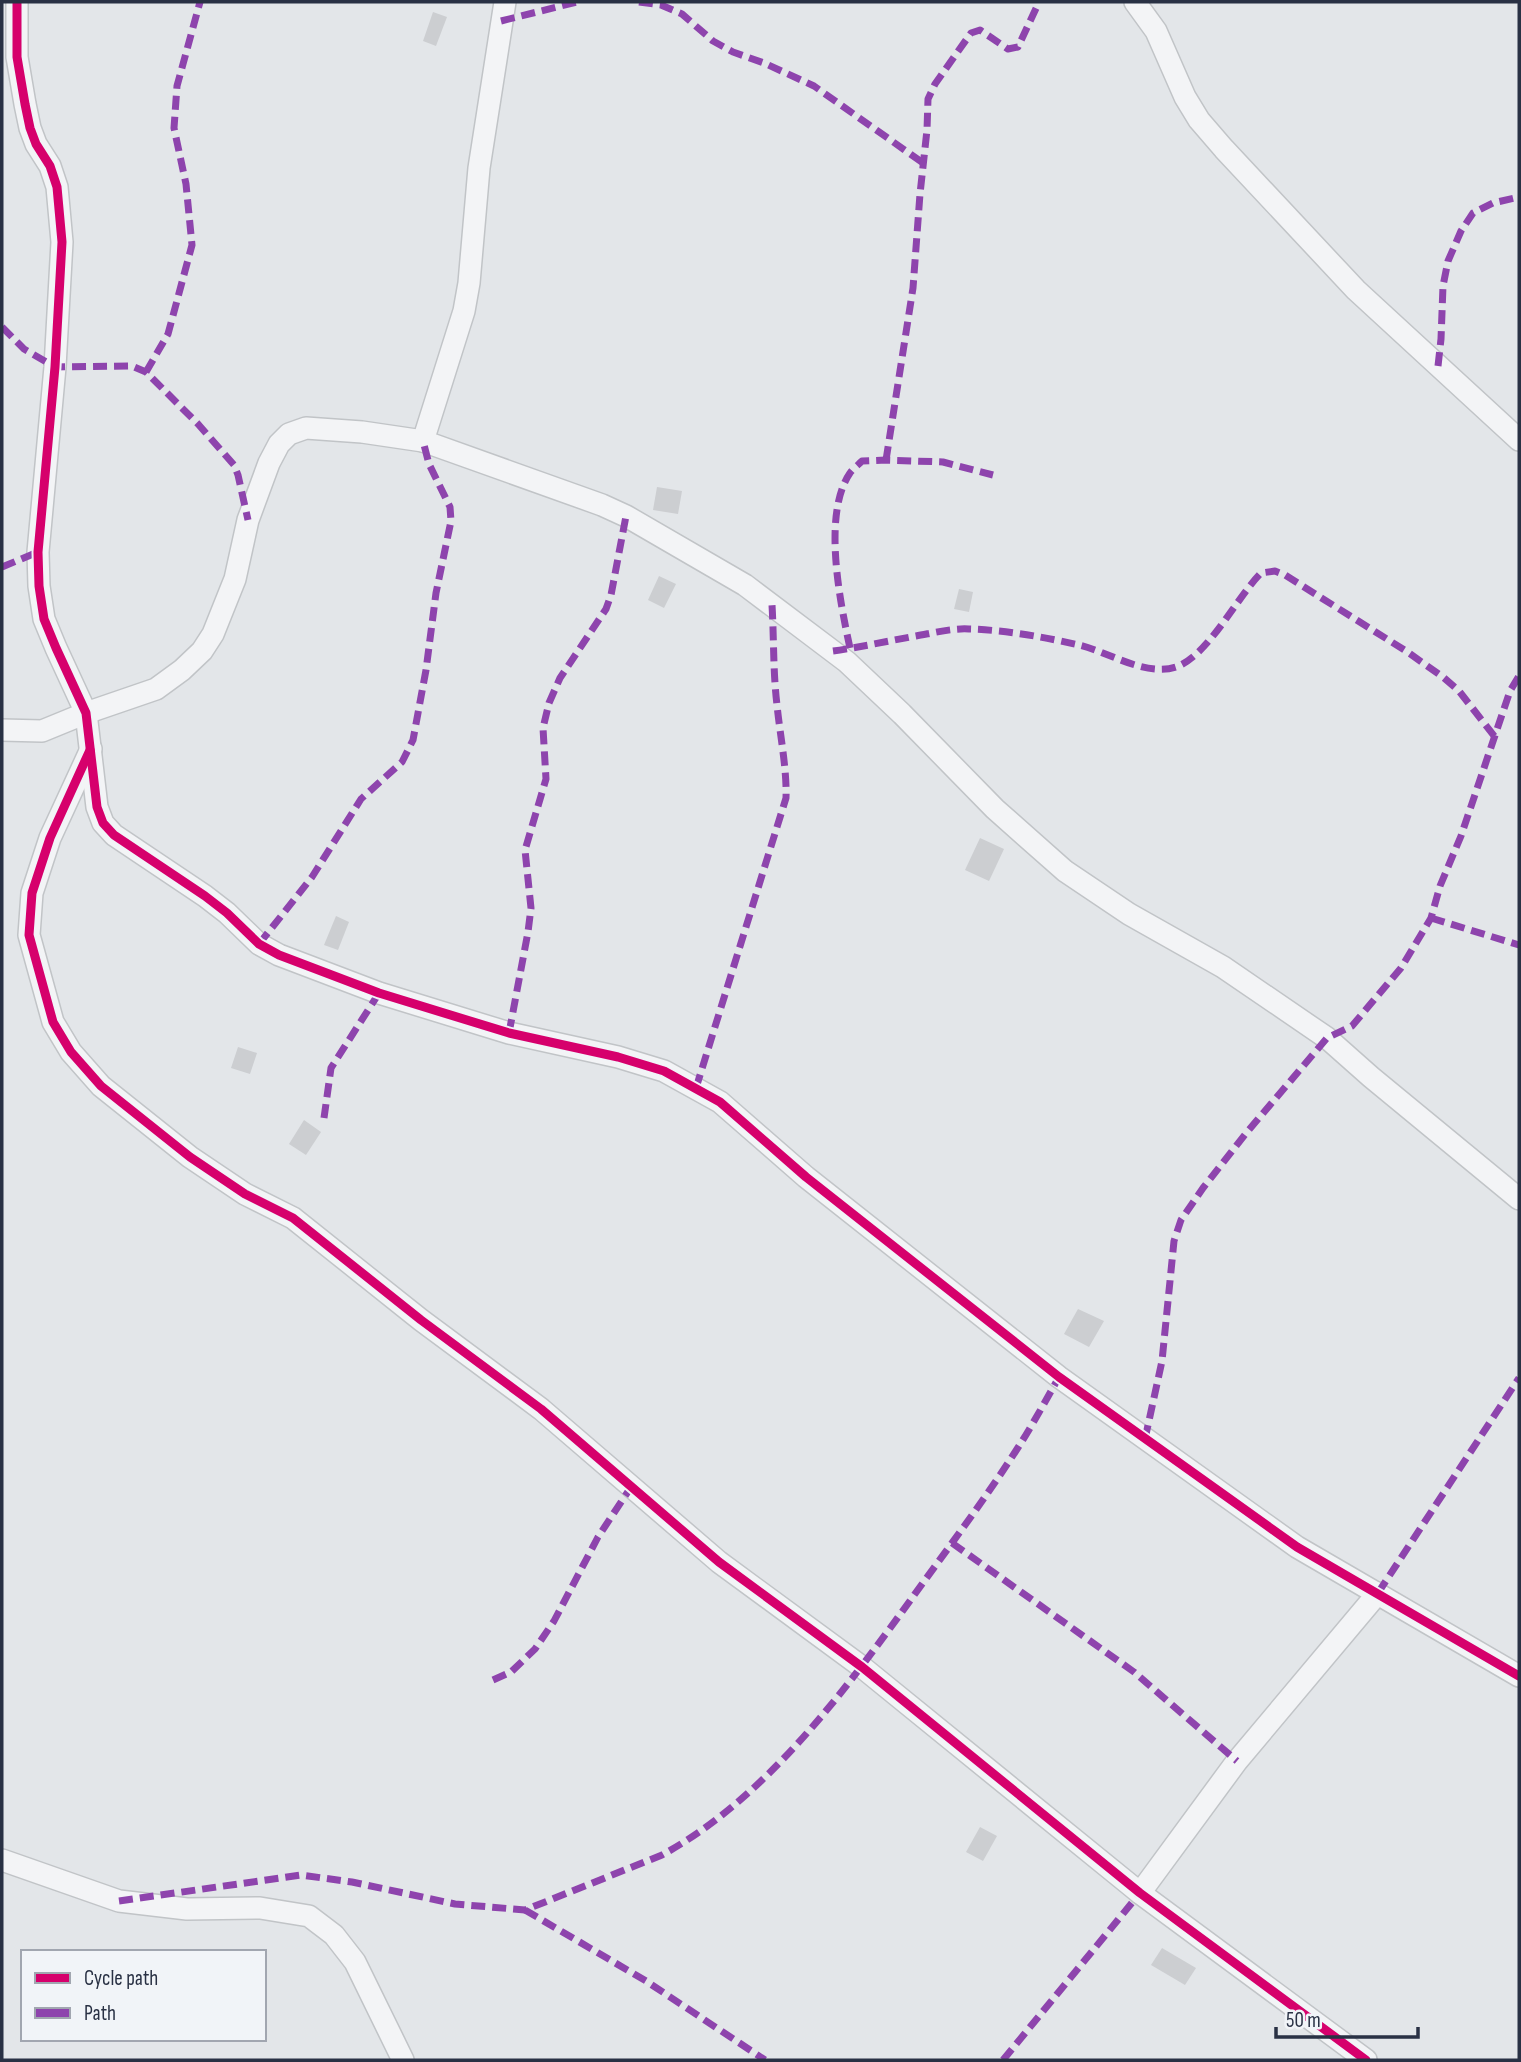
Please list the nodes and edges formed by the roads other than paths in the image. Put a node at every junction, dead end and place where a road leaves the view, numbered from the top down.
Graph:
1 (17, 2) edge
2 (492, 2) edge
3 (505, 2) edge
4 (1135, 2) edge
5 (1519, 440) edge
6 (423, 441) junction
7 (86, 713) junction
8 (2, 730) edge
9 (92, 747) junction
10 (1519, 1199) edge
11 (1378, 1593) junction
12 (1519, 1676) edge
13 (2, 1860) edge
14 (1140, 1894) junction
15 (403, 2060) edge
16 (1366, 2060) edge

1 - 7 street
2 - 3 street
3 - 6 street
4 - 5 street
6 - 7 street
6 - 10 street
7 - 8 street
7 - 9 street
9 - 11 street
9 - 14 street
11 - 12 street
11 - 14 street
13 - 15 street
14 - 16 street

